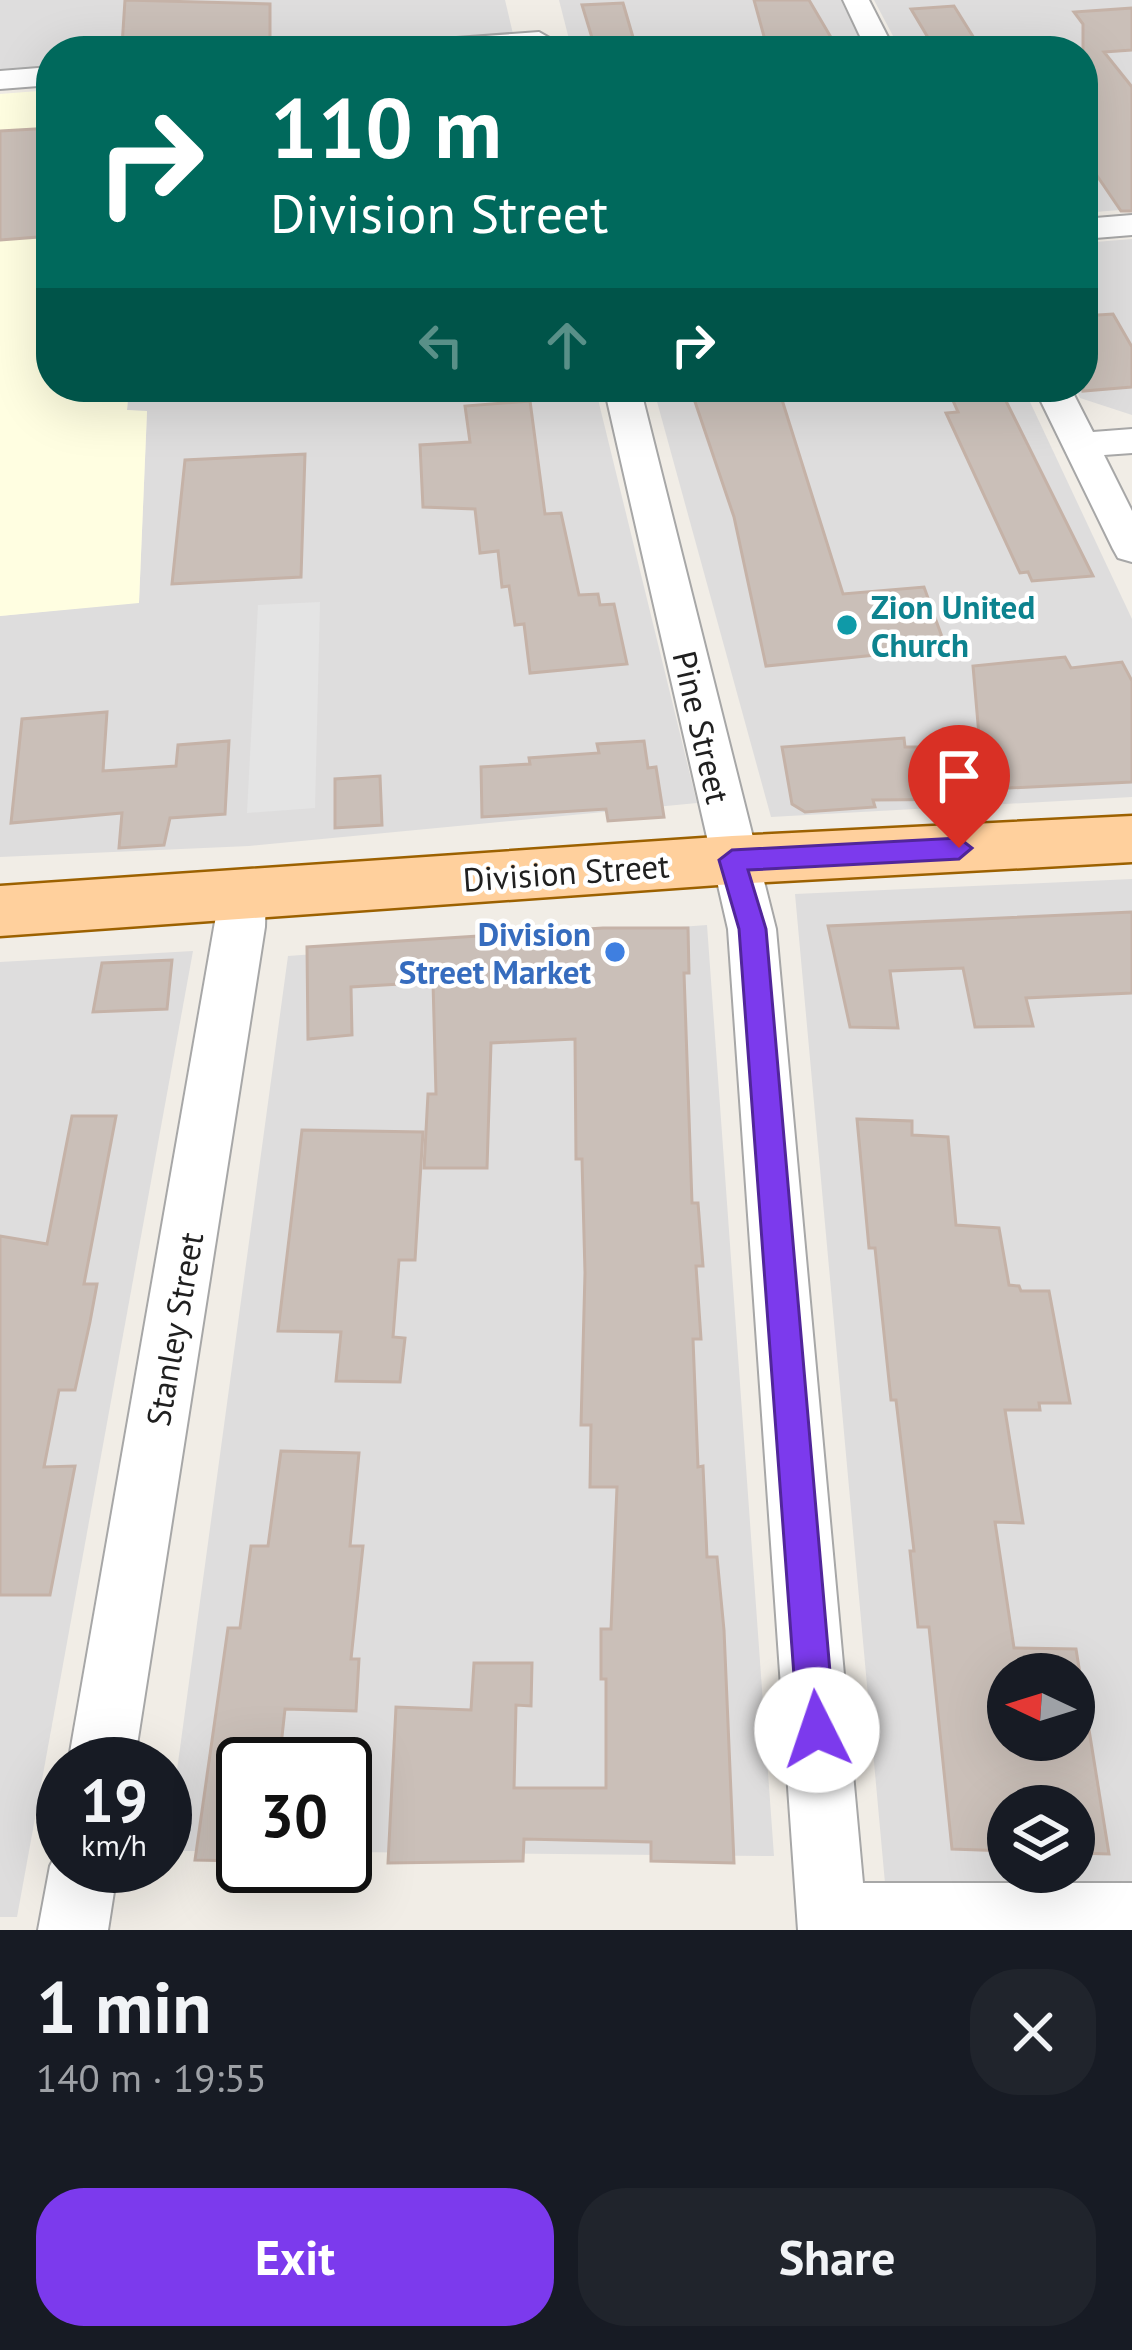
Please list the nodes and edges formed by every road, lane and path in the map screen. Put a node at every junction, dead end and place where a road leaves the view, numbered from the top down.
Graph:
1 (856, 0) edge
2 (874, 36) edge
3 (36, 77) edge
4 (0, 80) edge
5 (1132, 225) edge
6 (1098, 228) edge
7 (625, 402) edge
8 (1060, 402) edge
9 (1132, 441) edge
10 (1082, 445) junction
11 (1132, 549) edge
12 (1132, 839) edge
13 (732, 860) junction
14 (243, 893) junction
15 (0, 911) edge
16 (106, 1737) edge
17 (79, 1893) edge
18 (1132, 1917) edge
19 (833, 1924) edge
20 (73, 1930) edge

1 - 2 street
3 - 4 street
5 - 6 street
7 - 13 street, Pine Street
8 - 10 street
9 - 10 street
10 - 11 street
12 - 13 main road, Division Street
13 - 14 main road, Division Street
13 - 19 street, Pine Street
14 - 15 main road, Division Street
14 - 16 street, Stanley Street
17 - 20 street
18 - 19 street

